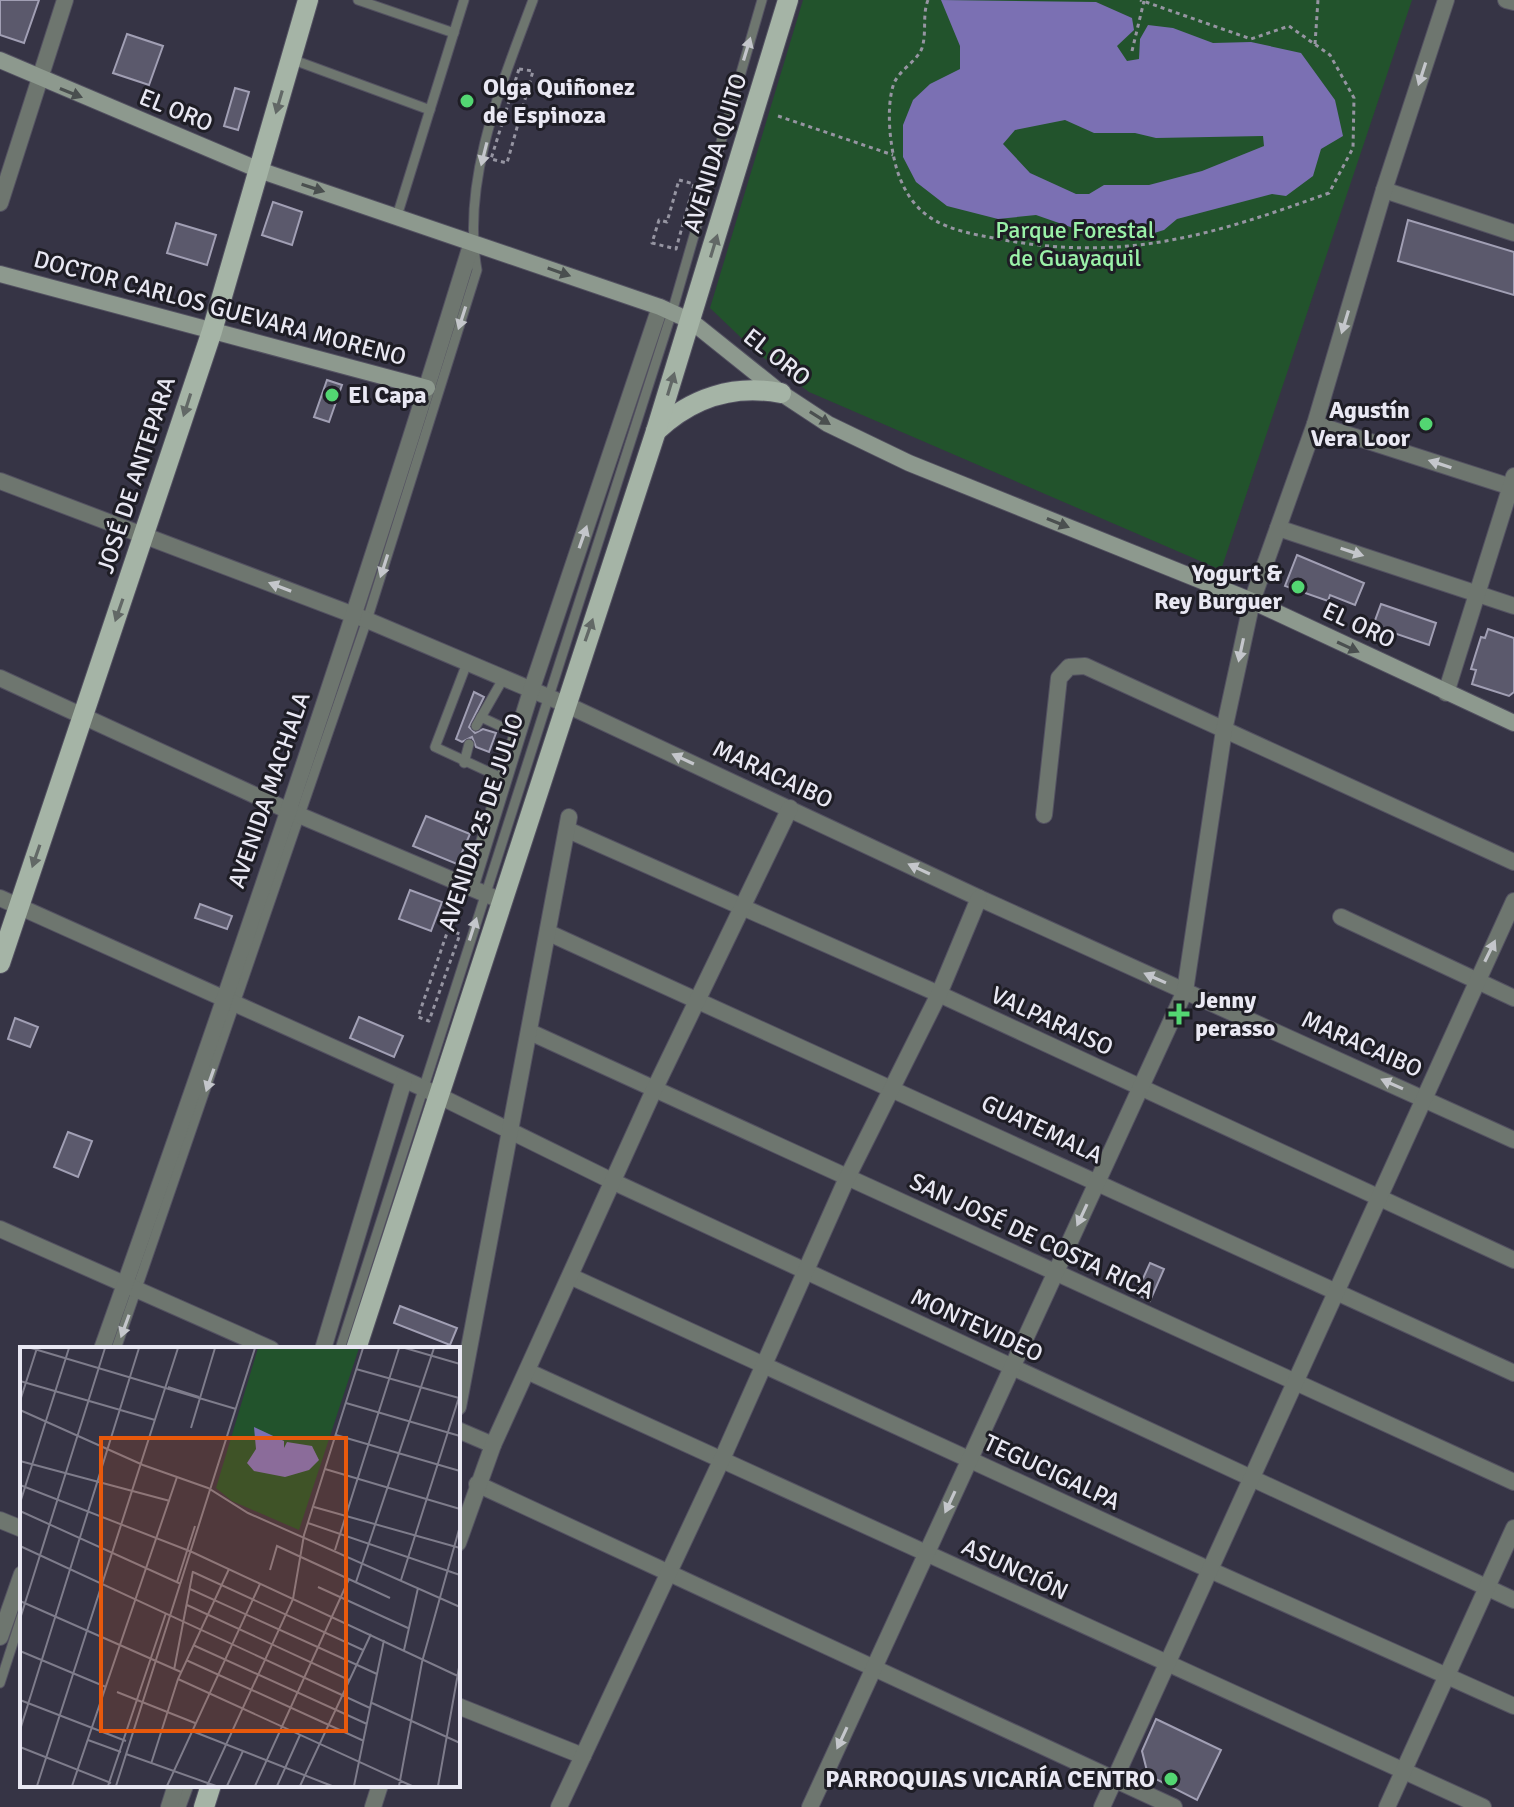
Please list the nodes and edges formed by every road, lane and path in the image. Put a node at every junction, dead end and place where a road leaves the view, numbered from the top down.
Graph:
1 (65, 0) edge
2 (308, 0) edge
3 (358, 0) edge
4 (464, 0) edge
5 (533, 0) edge
6 (762, 0) edge
7 (788, 0) edge
8 (928, 0) edge
9 (1318, 0) edge
10 (1446, 0) edge
11 (1506, 0) edge
12 (1142, 1) edge
13 (1514, 2) edge
14 (454, 33) junction
15 (1315, 45) junction
16 (1132, 51) dead end
17 (291, 59) junction
18 (0, 60) edge
19 (519, 69) joint
20 (40, 80) junction
21 (430, 110) junction
22 (778, 116) dead end
23 (893, 155) junction
24 (259, 170) junction
25 (679, 180) joint
26 (1384, 190) junction
27 (0, 203) edge
28 (397, 216) junction
29 (1514, 233) edge
30 (472, 242) junction
31 (0, 274) edge
32 (675, 313) junction
33 (212, 331) junction
34 (427, 388) junction
35 (781, 393) junction
36 (1315, 424) junction
37 (656, 431) junction
38 (0, 481) edge
39 (1513, 484) edge
40 (1278, 528) junction
41 (144, 536) junction
42 (1477, 594) junction
43 (1252, 601) junction
44 (1514, 606) edge
45 (360, 617) junction
46 (467, 663) junction
47 (0, 678) edge
48 (503, 679) junction
49 (531, 691) junction
50 (1446, 693) junction
51 (557, 702) junction
52 (83, 717) junction
53 (1514, 723) edge
54 (1224, 730) junction
55 (517, 734) junction
56 (469, 744) dead end
57 (464, 763) junction
58 (502, 778) junction
59 (790, 808) junction
60 (294, 813) junction
61 (1044, 815) dead end
62 (1514, 862) edge
63 (485, 894) junction
64 (979, 898) junction
65 (1514, 901) edge
66 (9, 902) edge
67 (743, 906) junction
68 (1341, 917) dead end
69 (448, 930) joint
70 (549, 933) junction
71 (0, 963) edge
72 (1475, 981) junction
73 (1185, 991) junction
74 (939, 994) junction
75 (1514, 998) edge
76 (698, 999) junction
77 (229, 1004) junction
78 (530, 1032) junction
79 (404, 1080) junction
80 (894, 1087) junction
81 (1140, 1089) junction
82 (654, 1090) junction
83 (430, 1092) junction
84 (1425, 1099) junction
85 (511, 1133) junction
86 (1514, 1140) edge
87 (847, 1178) junction
88 (1098, 1181) junction
89 (614, 1182) junction
90 (1379, 1199) junction
91 (0, 1229) edge
92 (1514, 1260) edge
93 (806, 1272) junction
94 (1055, 1274) junction
95 (572, 1277) junction
96 (132, 1285) junction
97 (1337, 1292) junction
98 (103, 1347) edge
99 (116, 1347) edge
100 (267, 1347) edge
101 (324, 1347) edge
102 (341, 1347) edge
103 (357, 1347) edge
104 (764, 1366) junction
105 (1012, 1368) junction
106 (529, 1372) junction
107 (1514, 1373) edge
108 (1295, 1382) junction
109 (460, 1397) edge
110 (460, 1431) edge
111 (493, 1445) junction
112 (722, 1459) junction
113 (970, 1460) junction
114 (1252, 1478) junction
115 (1514, 1482) edge
116 (477, 1484) junction
117 (0, 1520) edge
118 (20, 1528) edge
119 (1514, 1528) edge
120 (460, 1537) edge
121 (926, 1555) junction
122 (1210, 1570) junction
123 (667, 1573) junction
124 (20, 1580) edge
125 (1486, 1588) junction
126 (1514, 1600) edge
127 (20, 1621) edge
128 (0, 1637) edge
129 (1167, 1665) junction
130 (874, 1668) junction
131 (1447, 1675) junction
132 (0, 1683) edge
133 (1514, 1706) edge
134 (460, 1707) edge
135 (583, 1756) junction
136 (1404, 1771) junction
137 (1114, 1779) junction
138 (175, 1787) edge
139 (188, 1787) edge
140 (210, 1787) edge
141 (379, 1787) edge
142 (169, 1807) edge
143 (181, 1807) edge
144 (204, 1807) edge
145 (373, 1807) edge
146 (561, 1807) edge
147 (810, 1807) edge
148 (1102, 1807) edge
149 (1174, 1807) edge
150 (1387, 1807) edge
151 (1483, 1807) edge

1 - 20 street
2 - 17 main road, JOSÉ DE ANTEPARA
3 - 14 lane
4 - 14 lane
5 -> 30 lane, AVENIDA MACHALA
32 -> 6 lane, AVENIDA QUITO
32 -> 7 main road, AVENIDA QUITO
8 - 23 path
9 - 15 path
10 -> 26 street
11 - 13 street
12 - 15 path
12 - 16 path
14 - 21 lane
15 - 23 path
17 - 21 lane
17 -> 24 main road, JOSÉ DE ANTEPARA
18 - 20 street, EL ORO
19 - 19 path
20 -> 24 street, EL ORO
20 - 27 street
21 - 28 lane
22 - 23 path
24 -> 28 street, EL ORO
24 - 33 main road, JOSÉ DE ANTEPARA
25 - 25 path
26 - 29 street
26 -> 36 street
28 - 30 street, EL ORO
30 -> 32 street, EL ORO
30 - 34 street, AVENIDA MACHALA
30 -> 45 lane, AVENIDA MACHALA
31 - 33 street, DOCTOR CARLOS GUEVARA MORENO
32 - 35 street, EL ORO
37 -> 32 main road, AVENIDA 25 DE JULIO
49 -> 32 street, AVENIDA 25 DE JULIO
32 - 51 lane, AVENIDA 25 DE JULIO
33 - 34 street, DOCTOR CARLOS GUEVARA MORENO
33 -> 41 main road, JOSÉ DE ANTEPARA
34 - 45 street, AVENIDA MACHALA
35 - 37 main road
35 -> 43 street, EL ORO
39 -> 36 street
36 - 40 street
51 -> 37 main road, AVENIDA 25 DE JULIO
38 - 41 street, MARACAIBO
39 - 42 street
40 -> 42 street
40 - 43 street
45 -> 41 street, MARACAIBO
41 -> 52 main road, JOSÉ DE ANTEPARA
42 - 44 street
42 - 50 street
43 -> 50 street, EL ORO
43 -> 54 street
45 - 46 street, MARACAIBO
45 - 60 street, AVENIDA MACHALA
46 - 48 street, MARACAIBO
46 - 57 lane
47 - 52 street
48 - 49 street, MARACAIBO
48 - 55 lane
49 - 51 street, MARACAIBO
49 - 55 street, AVENIDA 25 DE JULIO
50 - 53 street, EL ORO
59 -> 51 street, MARACAIBO
51 - 63 main road, AVENIDA 25 DE JULIO
52 - 60 street
52 -> 66 main road, JOSÉ DE ANTEPARA
54 - 61 street
54 - 62 street
54 - 73 street
55 - 58 street, AVENIDA 25 DE JULIO
56 - 57 lane
57 - 58 lane
58 - 63 street, AVENIDA 25 DE JULIO
64 -> 59 street, MARACAIBO
59 - 67 street
60 - 63 street
60 - 77 street, AVENIDA MACHALA
63 - 83 main road, AVENIDA 25 DE JULIO
73 -> 64 street, MARACAIBO
64 - 74 street
72 -> 65 street
66 - 71 main road, JOSÉ DE ANTEPARA
66 - 77 street, MONTEVIDEO
67 - 70 street, VALPARAISO
67 - 74 street, VALPARAISO
67 - 76 street
68 - 72 street
69 - 69 path
70 - 76 street, GUATEMALA
70 - 78 street
72 - 75 street
72 - 84 street
73 - 81 street
84 -> 73 street, MARACAIBO
74 - 80 street
74 - 81 street, VALPARAISO
76 - 80 street, GUATEMALA
76 - 82 street
77 - 79 street, MONTEVIDEO
77 -> 96 street, AVENIDA MACHALA
78 - 82 street, SAN JOSÉ DE COSTA RICA
78 - 85 street
79 - 83 street, MONTEVIDEO
79 - 101 street
80 - 87 street
80 - 88 street, GUATEMALA
81 - 88 street
81 - 90 street, VALPARAISO
82 - 87 street, SAN JOSÉ DE COSTA RICA
82 - 89 street
83 - 85 street, MONTEVIDEO
83 - 102 lane, AVENIDA 25 DE JULIO
83 - 103 main road, AVENIDA 25 DE JULIO
84 - 86 street, MARACAIBO
84 - 90 street
85 - 89 street, MONTEVIDEO
85 - 109 street
87 - 93 street
87 - 94 street, SAN JOSÉ DE COSTA RICA
88 -> 94 street
88 - 97 street, GUATEMALA
89 - 93 street, MONTEVIDEO
89 - 95 street
90 - 92 street, VALPARAISO
90 - 97 street
91 - 96 street
93 - 104 street
93 - 105 street, MONTEVIDEO
94 - 105 street
94 - 108 street, SAN JOSÉ DE COSTA RICA
95 - 104 street, TEGUCIGALPA
95 - 106 street
96 - 98 street, AVENIDA MACHALA
96 -> 99 lane, AVENIDA MACHALA
96 - 100 street
97 - 107 street, GUATEMALA
97 - 108 street
104 - 112 street
104 - 113 street, TEGUCIGALPA
105 - 113 street
105 - 114 street, MONTEVIDEO
106 - 111 street
106 - 112 street, ASUNCIÓN
108 - 114 street
108 - 115 street, SAN JOSÉ DE COSTA RICA
110 - 111 street
111 - 116 street
112 - 121 street, ASUNCIÓN
112 - 123 street
113 -> 121 street
113 - 122 street, TEGUCIGALPA
114 - 122 street
114 - 125 street, MONTEVIDEO
116 - 120 street
116 - 123 street
117 - 118 street
119 - 125 street
121 - 129 street, ASUNCIÓN
121 - 130 street
122 - 129 street
122 - 131 street, TEGUCIGALPA
123 - 130 street
123 - 135 street
124 - 128 street
125 - 126 street, MONTEVIDEO
125 - 131 street
127 - 132 lane
129 - 136 street, ASUNCIÓN
129 - 137 street
130 - 137 street
130 -> 147 street
131 - 133 street, TEGUCIGALPA
131 - 136 street
134 - 135 street
135 - 146 street
136 - 150 street
136 - 151 street, ASUNCIÓN
137 - 148 street
137 - 149 street
138 - 142 street
139 - 143 lane
140 - 144 main road
141 - 145 street

